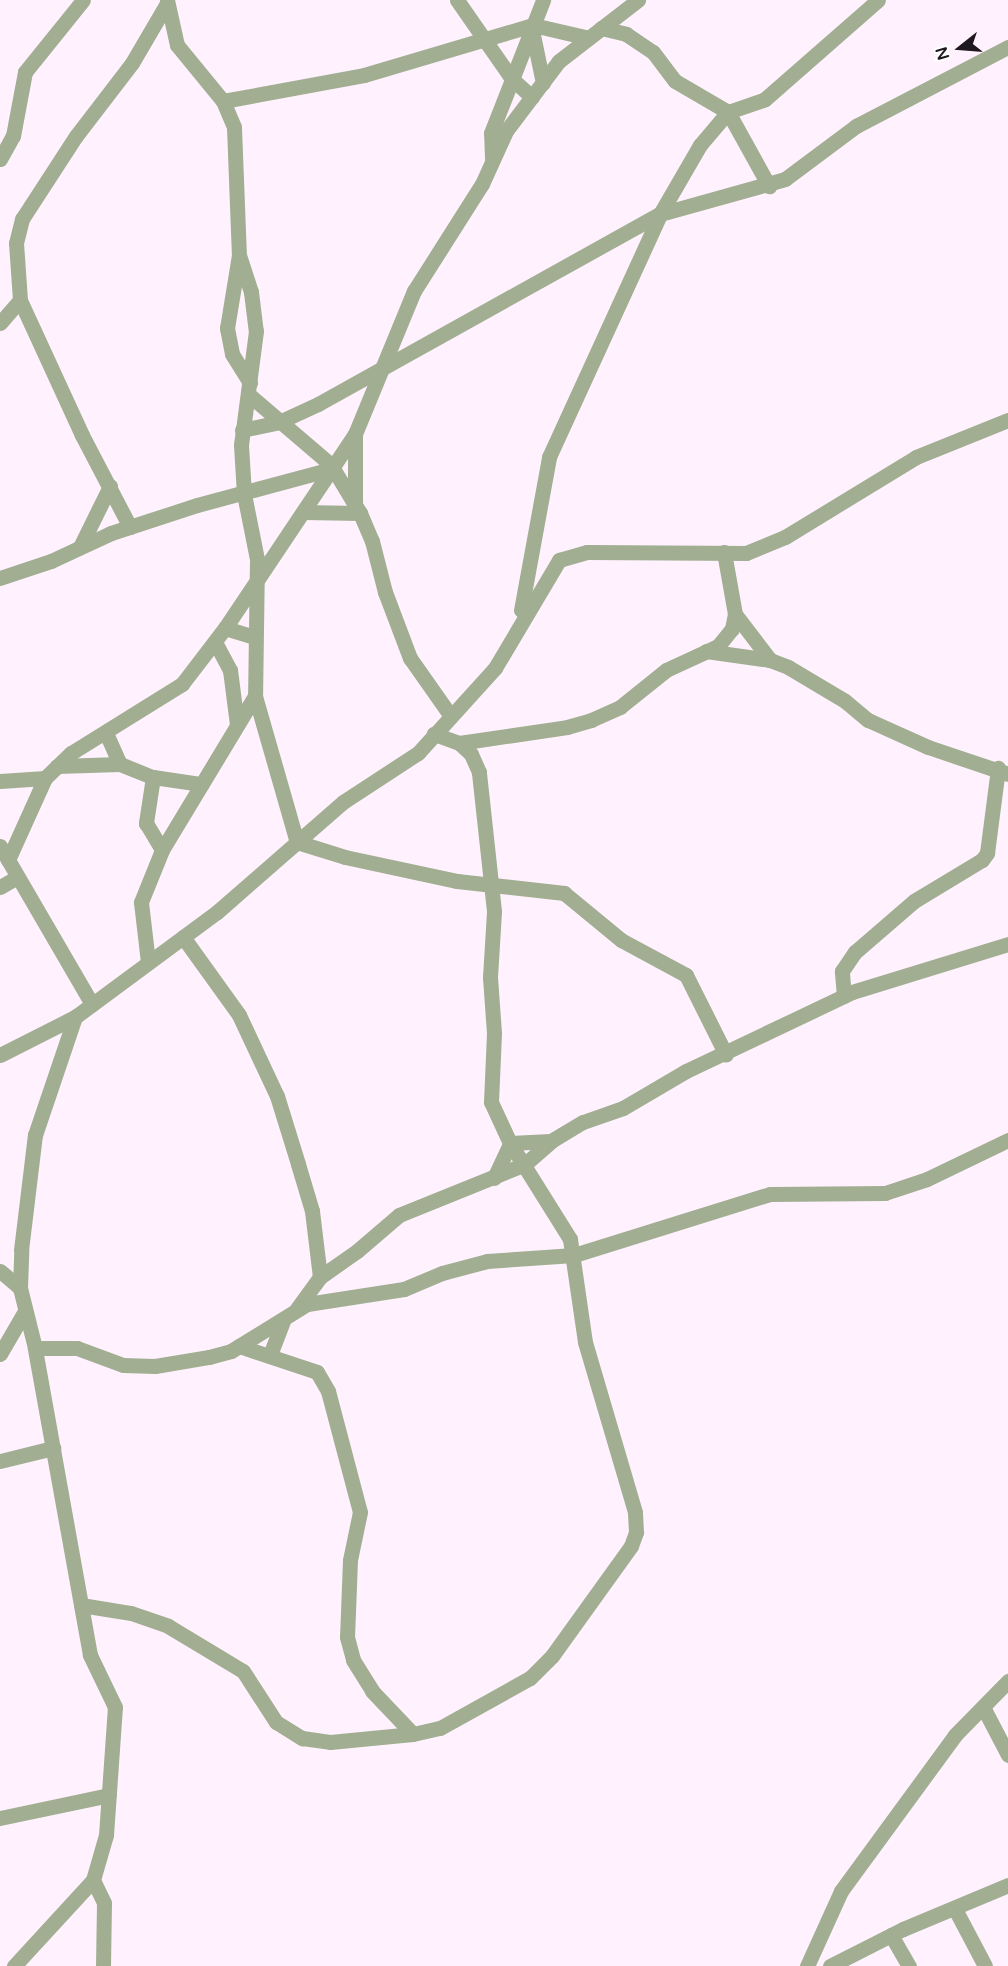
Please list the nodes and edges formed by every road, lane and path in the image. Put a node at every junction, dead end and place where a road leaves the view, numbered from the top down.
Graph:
1 (83, 0) edge
2 (457, 0) edge
3 (543, 0) edge
4 (638, 0) edge
5 (878, 0) edge
6 (167, 1) edge
7 (533, 27) junction
8 (595, 33) junction
9 (486, 39) junction
10 (1008, 47) edge
11 (512, 79) junction
12 (543, 83) junction
13 (532, 97) junction
14 (223, 101) junction
15 (728, 112) junction
16 (0, 159) edge
17 (492, 162) junction
18 (769, 186) junction
19 (660, 214) junction
20 (239, 255) junction
21 (20, 300) junction
22 (0, 323) edge
23 (381, 370) junction
24 (249, 389) junction
25 (1008, 420) edge
26 (279, 422) junction
27 (242, 430) junction
28 (355, 434) junction
29 (330, 468) junction
30 (110, 486) junction
31 (244, 494) junction
32 (358, 508) junction
33 (303, 512) junction
34 (130, 527) junction
35 (80, 547) junction
36 (724, 552) junction
37 (256, 577) junction
38 (0, 578) edge
39 (735, 614) junction
40 (518, 625) junction
41 (225, 628) junction
42 (254, 637) junction
43 (215, 642) junction
44 (706, 651) junction
45 (770, 660) junction
46 (255, 696) junction
47 (450, 714) junction
48 (237, 725) junction
49 (106, 733) junction
50 (434, 734) junction
51 (459, 743) junction
52 (120, 764) junction
53 (57, 766) junction
54 (1003, 771) edge
55 (153, 777) junction
56 (45, 778) junction
57 (0, 781) edge
58 (201, 784) junction
59 (297, 842) junction
60 (0, 846) edge
61 (162, 850) junction
62 (8, 860) junction
63 (17, 877) junction
64 (490, 883) junction
65 (0, 887) edge
66 (183, 937) junction
67 (1008, 944) edge
68 (148, 962) junction
69 (844, 996) junction
70 (92, 1004) junction
71 (75, 1017) junction
72 (0, 1055) edge
73 (726, 1055) junction
74 (1008, 1140) edge
75 (551, 1141) junction
76 (510, 1143) junction
77 (525, 1164) junction
78 (494, 1178) junction
79 (574, 1254) junction
80 (0, 1271) edge
81 (318, 1282) junction
82 (20, 1288) junction
83 (324, 1302) junction
84 (296, 1310) junction
85 (25, 1311) junction
86 (283, 1321) junction
87 (239, 1346) junction
88 (35, 1348) junction
89 (0, 1354) edge
90 (270, 1355) junction
91 (54, 1448) junction
92 (0, 1461) edge
93 (81, 1605) junction
94 (1008, 1681) edge
95 (982, 1707) junction
96 (412, 1734) junction
97 (1008, 1755) edge
98 (109, 1795) junction
99 (0, 1818) edge
100 (93, 1880) junction
101 (1008, 1885) edge
102 (955, 1909) junction
103 (891, 1935) junction
104 (14, 1966) edge
105 (103, 1966) edge
106 (807, 1966) edge
107 (830, 1966) edge
108 (909, 1966) edge
109 (985, 1966) edge

1 - 16 street
2 - 9 street
3 - 7 street
4 - 8 street
5 - 15 street
6 - 14 street
6 - 21 street
7 - 8 street
7 - 9 street
7 - 11 street
7 - 12 street
8 - 12 street
8 - 15 street
9 - 11 street
9 - 14 street
10 - 18 street
11 - 13 street
11 - 17 street
12 - 13 street
13 - 17 street
14 - 20 street
15 - 18 street
15 - 19 street
17 - 23 street
18 - 19 street
19 - 23 street
19 - 40 street
20 - 24 street
20 - 24 street
21 - 22 street
21 - 30 street
23 - 26 street
23 - 28 street
24 - 26 street
24 - 27 street
25 - 36 street
26 - 27 street
26 - 29 street
27 - 31 street
28 - 29 street
28 - 32 street
29 - 31 street
29 - 32 street
29 - 33 street
30 - 34 street
30 - 35 street
31 - 34 street
31 - 37 street
32 - 33 street
32 - 47 street
33 - 37 street
34 - 35 street
35 - 38 street
36 - 39 street
36 - 40 street
37 - 41 street
37 - 42 street
39 - 44 street
39 - 45 street
40 - 47 street
41 - 42 street
41 - 43 street
42 - 46 street
43 - 48 street
43 - 49 street
44 - 45 street
44 - 51 street
45 - 54 street
46 - 48 street
46 - 59 street
47 - 50 street
48 - 58 street
49 - 52 street
49 - 53 street
50 - 51 street
50 - 59 street
51 - 64 street
52 - 53 street
52 - 55 street
53 - 56 street
54 - 69 street
55 - 58 street
55 - 61 street
56 - 57 street
56 - 62 street
58 - 61 street
59 - 64 street
59 - 66 street
60 - 62 street
61 - 68 street
62 - 63 street
63 - 65 street
63 - 70 street
64 - 73 street
64 - 76 street
66 - 68 street
66 - 81 street
67 - 69 street
68 - 70 street
69 - 73 street
70 - 71 street
71 - 72 street
71 - 82 street
73 - 75 street
74 - 79 street
75 - 76 street
75 - 77 street
76 - 77 street
76 - 78 street
77 - 78 street
77 - 79 street
78 - 81 street
79 - 83 street
79 - 96 street
80 - 82 street
81 - 83 street
81 - 84 street
82 - 85 street
83 - 84 street
84 - 86 street
85 - 88 street
85 - 89 street
86 - 87 street
86 - 90 street
87 - 88 street
87 - 90 street
88 - 91 street
90 - 96 street
91 - 92 street
91 - 93 street
93 - 96 street
93 - 98 street
94 - 95 street
95 - 97 street
95 - 106 street
98 - 99 street
98 - 100 street
100 - 104 street
100 - 105 street
101 - 102 street
102 - 103 street
102 - 109 street
103 - 107 street
103 - 108 street

